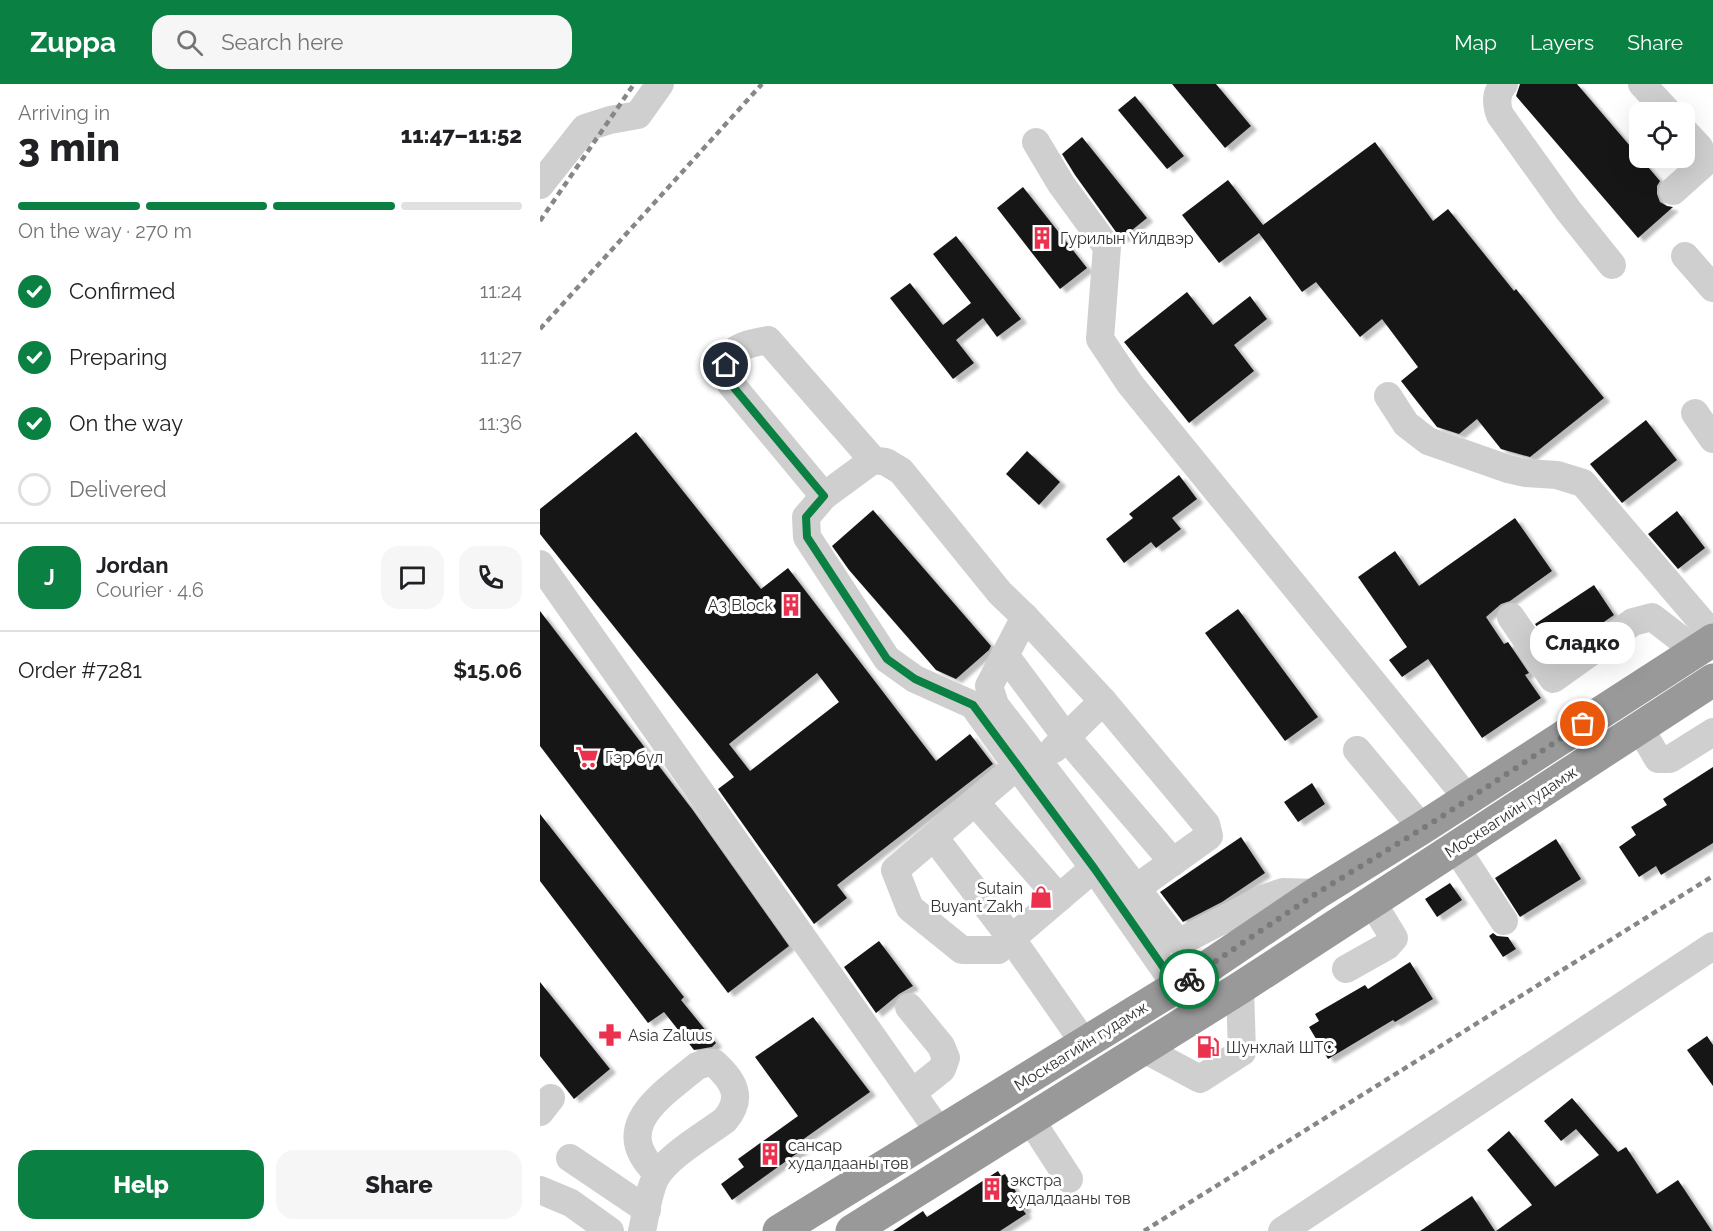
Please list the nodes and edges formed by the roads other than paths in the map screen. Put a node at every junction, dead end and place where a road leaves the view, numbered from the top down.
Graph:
1 (660, 84) edge
2 (1504, 84) edge
3 (1642, 84) edge
4 (1659, 102) edge
5 (1036, 142) dead end
6 (1695, 143) edge
7 (540, 185) edge
8 (1673, 190) dead end
9 (1685, 256) dead end
10 (1612, 265) dead end
11 (1713, 288) edge
12 (1388, 396) dead end
13 (1695, 413) dead end
14 (1713, 440) edge
15 (873, 460) junction
16 (824, 496) junction
17 (540, 564) edge
18 (1025, 617) junction
19 (1511, 617) dead end
20 (1707, 642) edge
21 (1005, 655) junction
22 (1710, 691) edge
23 (1103, 701) junction
24 (1640, 728) junction
25 (1713, 732) edge
26 (1066, 737) junction
27 (1357, 750) dead end
28 (1028, 765) junction
29 (1468, 799) junction
30 (975, 802) junction
31 (1422, 828) junction
32 (934, 837) junction
33 (1456, 848) junction
34 (1173, 862) junction
35 (1094, 868) junction
36 (1135, 889) junction
37 (1317, 893) junction
38 (1059, 898) junction
39 (1372, 902) junction
40 (1504, 921) dead end
41 (1011, 938) junction
42 (1713, 946) edge
43 (1346, 969) dead end
44 (1177, 987) junction
45 (1240, 988) junction
46 (909, 1007) dead end
47 (1085, 1044) junction
48 (1142, 1048) junction
49 (912, 1092) junction
50 (1030, 1119) junction
51 (940, 1133) junction
52 (570, 1158) dead end
53 (658, 1174) dead end
54 (1069, 1179) dead end
55 (540, 1190) edge
56 (644, 1220) edge
57 (610, 1231) edge
58 (779, 1231) edge
59 (852, 1231) edge
60 (1282, 1231) edge

1 - 7 lane
2 - 10 lane
3 - 4 lane
5 - 29 lane
6 - 8 lane
9 - 11 lane
12 - 20 lane
13 - 14 lane
15 - 16 lane
15 - 16 lane
15 - 18 lane
16 - 28 lane
17 - 49 lane
18 - 21 lane
18 - 23 lane
19 - 20 lane
20 - 29 highway, Москвагийн гудамж
21 - 26 lane
21 - 28 lane
22 - 24 highway, Москвагийн гудамж
23 - 26 lane
23 - 34 lane
24 - 25 lane
24 - 33 highway, Москвагийн гудамж
26 - 28 lane
26 - 34 lane
27 - 31 lane
28 - 30 lane
28 - 35 lane
28 - 36 lane
29 - 31 highway, Москвагийн гудамж
30 - 32 lane
30 - 38 lane
31 - 37 highway, Москвагийн гудамж
32 - 41 lane
32 - 41 lane
33 - 39 highway, Москвагийн гудамж
33 - 40 lane
34 - 36 lane
35 - 38 lane
35 - 44 lane
36 - 37 lane
37 - 44 highway, Москвагийн гудамж
38 - 41 lane
39 - 43 lane
39 - 45 highway, Москвагийн гудамж
41 - 47 lane
42 - 60 lane
44 - 47 highway, Москвагийн гудамж
45 - 48 highway, Москвагийн гудамж
45 - 48 lane
46 - 49 lane
47 - 51 highway, Москвагийн гудамж
48 - 50 highway, Москвагийн гудамж
49 - 51 lane
50 - 54 lane
50 - 59 highway, Москвагийн гудамж
51 - 58 highway, Москвагийн гудамж
52 - 56 lane
53 - 56 lane
55 - 57 lane

